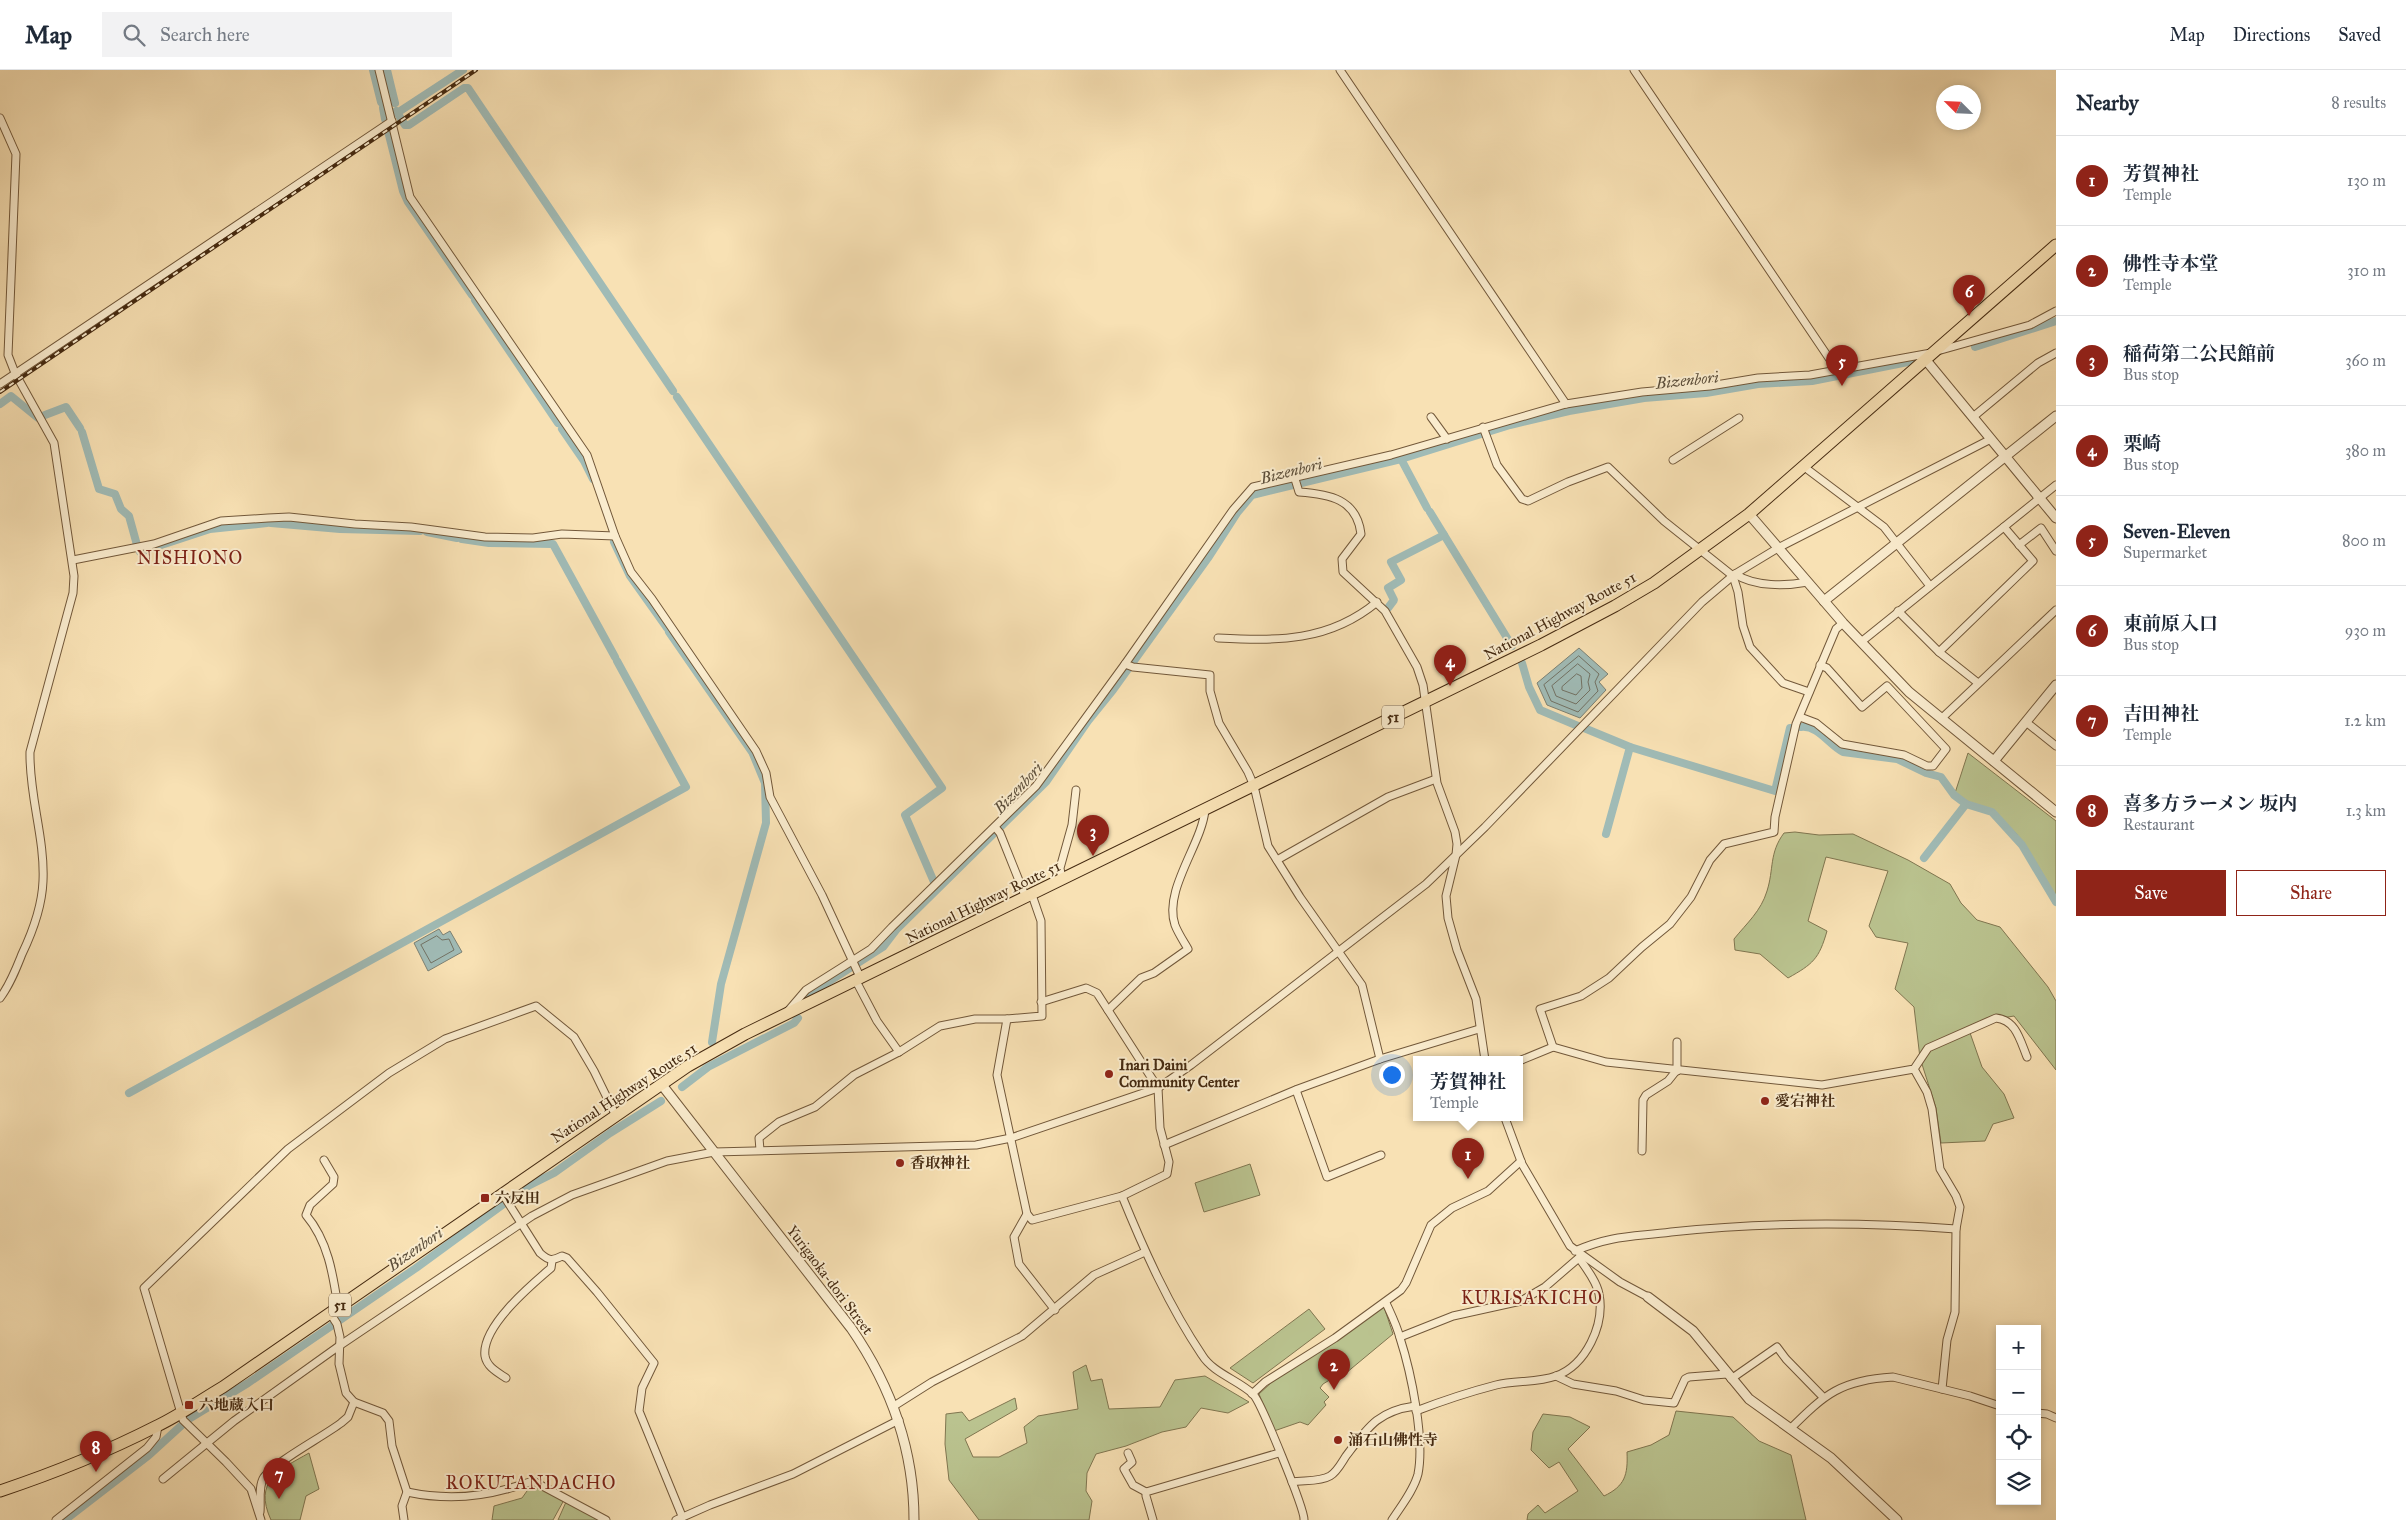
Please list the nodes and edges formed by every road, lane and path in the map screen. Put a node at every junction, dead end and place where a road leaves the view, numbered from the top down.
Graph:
1 (379, 70) edge
2 (1340, 70) edge
3 (1634, 70) edge
4 (0, 118) edge
5 (392, 120) junction
6 (2056, 245) edge
7 (2056, 312) edge
8 (2056, 353) edge
9 (1929, 356) junction
10 (1837, 370) junction
11 (16, 373) junction
12 (0, 384) edge
13 (1566, 404) junction
14 (2056, 416) edge
15 (1431, 417) dead end
16 (1973, 417) junction
17 (1739, 418) dead end
18 (1485, 431) junction
19 (1447, 439) junction
20 (1991, 439) junction
21 (2006, 457) junction
22 (1673, 460) dead end
23 (1804, 466) junction
24 (1296, 483) junction
25 (2056, 485) edge
26 (2041, 499) junction
27 (1857, 508) junction
28 (1749, 514) junction
29 (2056, 518) edge
30 (2004, 527) junction
31 (615, 536) junction
32 (1897, 544) junction
33 (2019, 545) junction
34 (1778, 548) junction
35 (1700, 550) junction
36 (2056, 551) edge
37 (73, 560) junction
38 (1734, 575) junction
39 (1808, 582) junction
40 (1930, 586) junction
41 (1824, 601) junction
42 (1377, 602) junction
43 (2056, 610) edge
44 (1898, 611) junction
45 (1843, 623) junction
46 (1218, 638) dead end
47 (1861, 642) junction
48 (1939, 652) junction
49 (1128, 665) junction
50 (1820, 665) junction
51 (1978, 683) junction
52 (2056, 685) edge
53 (1809, 692) junction
54 (1426, 702) junction
55 (1800, 717) junction
56 (1941, 719) junction
57 (2026, 722) junction
58 (2056, 746) edge
59 (1994, 762) junction
60 (1436, 779) junction
61 (1254, 786) junction
62 (1076, 790) dead end
63 (1205, 810) junction
64 (2056, 812) edge
65 (997, 829) junction
66 (1456, 855) junction
67 (1276, 860) junction
68 (1062, 880) junction
69 (1029, 896) junction
70 (1339, 951) junction
71 (856, 971) junction
72 (0, 998) edge
73 (1041, 1002) junction
74 (1108, 1010) junction
75 (783, 1017) junction
76 (1007, 1019) junction
77 (1480, 1029) junction
78 (1677, 1042) dead end
79 (1553, 1047) junction
80 (898, 1052) junction
81 (1484, 1056) edge
82 (2027, 1057) dead end
83 (1380, 1059) junction
84 (1523, 1059) edge
85 (1914, 1069) junction
86 (1676, 1071) junction
87 (662, 1085) junction
88 (1158, 1088) junction
89 (1296, 1090) junction
90 (616, 1116) junction
91 (1506, 1121) edge
92 (1011, 1138) junction
93 (1164, 1145) junction
94 (760, 1150) junction
95 (1642, 1151) dead end
96 (714, 1152) junction
97 (1381, 1155) dead end
98 (324, 1160) dead end
99 (1521, 1161) junction
100 (1122, 1196) junction
101 (506, 1199) junction
102 (1027, 1214) junction
103 (521, 1224) junction
104 (1956, 1229) junction
105 (1145, 1252) junction
106 (1578, 1255) junction
107 (552, 1261) junction
108 (1648, 1297) joint
109 (1386, 1302) junction
110 (1055, 1310) junction
111 (335, 1316) junction
112 (1400, 1338) junction
113 (339, 1346) junction
114 (1556, 1376) junction
115 (1729, 1377) junction
116 (506, 1378) dead end
117 (1942, 1389) junction
118 (1252, 1394) junction
119 (1824, 1397) junction
120 (354, 1402) junction
121 (1996, 1405) edge
122 (894, 1406) junction
123 (1416, 1409) junction
124 (181, 1412) junction
125 (2041, 1413) edge
126 (2056, 1418) edge
127 (900, 1420) junction
128 (158, 1426) junction
129 (1790, 1429) junction
130 (207, 1442) junction
131 (1128, 1453) dead end
132 (1279, 1453) junction
133 (163, 1479) dead end
134 (1292, 1482) junction
135 (0, 1491) edge
136 (407, 1492) junction
137 (1146, 1492) junction
138 (260, 1517) edge
139 (679, 1518) edge
140 (56, 1520) edge
141 (404, 1520) edge
142 (606, 1520) edge
143 (914, 1520) edge
144 (1153, 1520) edge
145 (1304, 1520) edge
146 (1392, 1520) edge
147 (1897, 1520) edge

1 - 5 street
2 - 13 street
3 - 10 street
4 - 11 street
5 - 11 street
5 - 31 street
6 - 9 highway, National Highway Route 51 / 51
7 - 9 street
8 - 16 street
9 - 10 street
9 - 16 street
9 - 23 highway, National Highway Route 51 / 51
10 - 13 street
11 - 12 street
11 - 37 street
13 - 18 street
14 - 21 street
15 - 19 street
16 - 20 street
17 - 22 street
18 - 19 street
18 - 35 street
19 - 24 street
20 - 21 street
20 - 27 street
21 - 26 street
21 - 32 street
23 - 27 street
23 - 28 highway, National Highway Route 51 / 51
24 - 42 street
24 - 49 street
25 - 26 street
26 - 29 street
26 - 30 street
27 - 32 street
27 - 34 street
28 - 34 street
28 - 35 highway, National Highway Route 51 / 51
30 - 33 street
30 - 40 street
31 - 37 street
31 - 71 street
32 - 40 street
32 - 41 street
33 - 36 street
33 - 48 street
34 - 38 street
34 - 39 street
35 - 38 street
35 - 54 highway, National Highway Route 51 / 51
37 - 72 street
38 - 39 street
38 - 53 street
38 - 66 street
39 - 41 street
40 - 44 street
41 - 45 street
42 - 46 street
42 - 54 street
43 - 51 street
44 - 47 street
44 - 48 street
45 - 47 street
45 - 50 street
47 - 56 street
48 - 51 street
49 - 61 street
49 - 65 street
50 - 53 street
50 - 55 street
51 - 56 street
52 - 57 street
53 - 55 street
54 - 60 street
54 - 61 highway, National Highway Route 51 / 51
55 - 79 street
56 - 59 street
57 - 58 street
57 - 59 street
59 - 64 street
60 - 66 street
60 - 67 street
61 - 63 highway, National Highway Route 51 / 51
61 - 67 street
62 - 68 street
63 - 68 highway, National Highway Route 51 / 51
63 - 74 street
65 - 69 street
65 - 71 street
66 - 70 street
66 - 77 street
67 - 70 street
68 - 69 highway, National Highway Route 51 / 51
69 - 71 highway, National Highway Route 51 / 51
69 - 73 street
70 - 83 street
70 - 88 street
71 - 75 highway, National Highway Route 51 / 51
71 - 75 street
71 - 80 street
73 - 74 street
73 - 76 street
74 - 88 street
75 - 87 highway, National Highway Route 51 / 51
76 - 80 street
76 - 92 street
77 - 81 street
77 - 83 street
78 - 86 street
79 - 84 street
79 - 86 street
80 - 94 street
82 - 85 street
83 - 89 street
85 - 86 street
85 - 104 street
86 - 95 street
87 - 90 highway, National Highway Route 51 / 51
87 - 96 street, Yurigaoka-dori Street
88 - 92 street
88 - 93 street
89 - 93 street
89 - 97 street
90 - 101 highway, National Highway Route 51 / 51
90 - 124 street
91 - 99 street
92 - 94 street
92 - 102 street
93 - 100 street
94 - 96 street
96 - 103 street
96 - 122 street, Yurigaoka-dori Street
98 - 111 street
99 - 106 street
99 - 109 street
100 - 102 street
100 - 105 street
101 - 103 street
101 - 111 highway, National Highway Route 51 / 51
102 - 110 street
103 - 107 street
103 - 113 street
104 - 106 street
104 - 117 street
105 - 110 street
105 - 118 street
106 - 108 street
106 - 112 street
106 - 114 street
107 - 116 street
107 - 139 street
108 - 115 street
109 - 112 street
109 - 118 street
110 - 122 street
111 - 113 street
111 - 124 highway, National Highway Route 51 / 51
112 - 123 street
113 - 120 street
113 - 130 street
114 - 115 street
114 - 123 street
115 - 119 street
115 - 129 street
117 - 119 street
117 - 121 street
118 - 132 street
119 - 129 street
120 - 136 street
120 - 138 street
122 - 127 street, Yurigaoka-dori Street
123 - 134 street
123 - 146 street
124 - 128 highway, National Highway Route 51 / 51
124 - 130 street
125 - 126 street
127 - 139 street
127 - 143 street, Yurigaoka-dori Street
128 - 135 highway, National Highway Route 51 / 51
128 - 140 street
129 - 147 street
130 - 133 street
130 - 138 street
131 - 137 street
132 - 134 street
132 - 137 street
134 - 145 street
136 - 141 street
136 - 142 street
137 - 144 street

